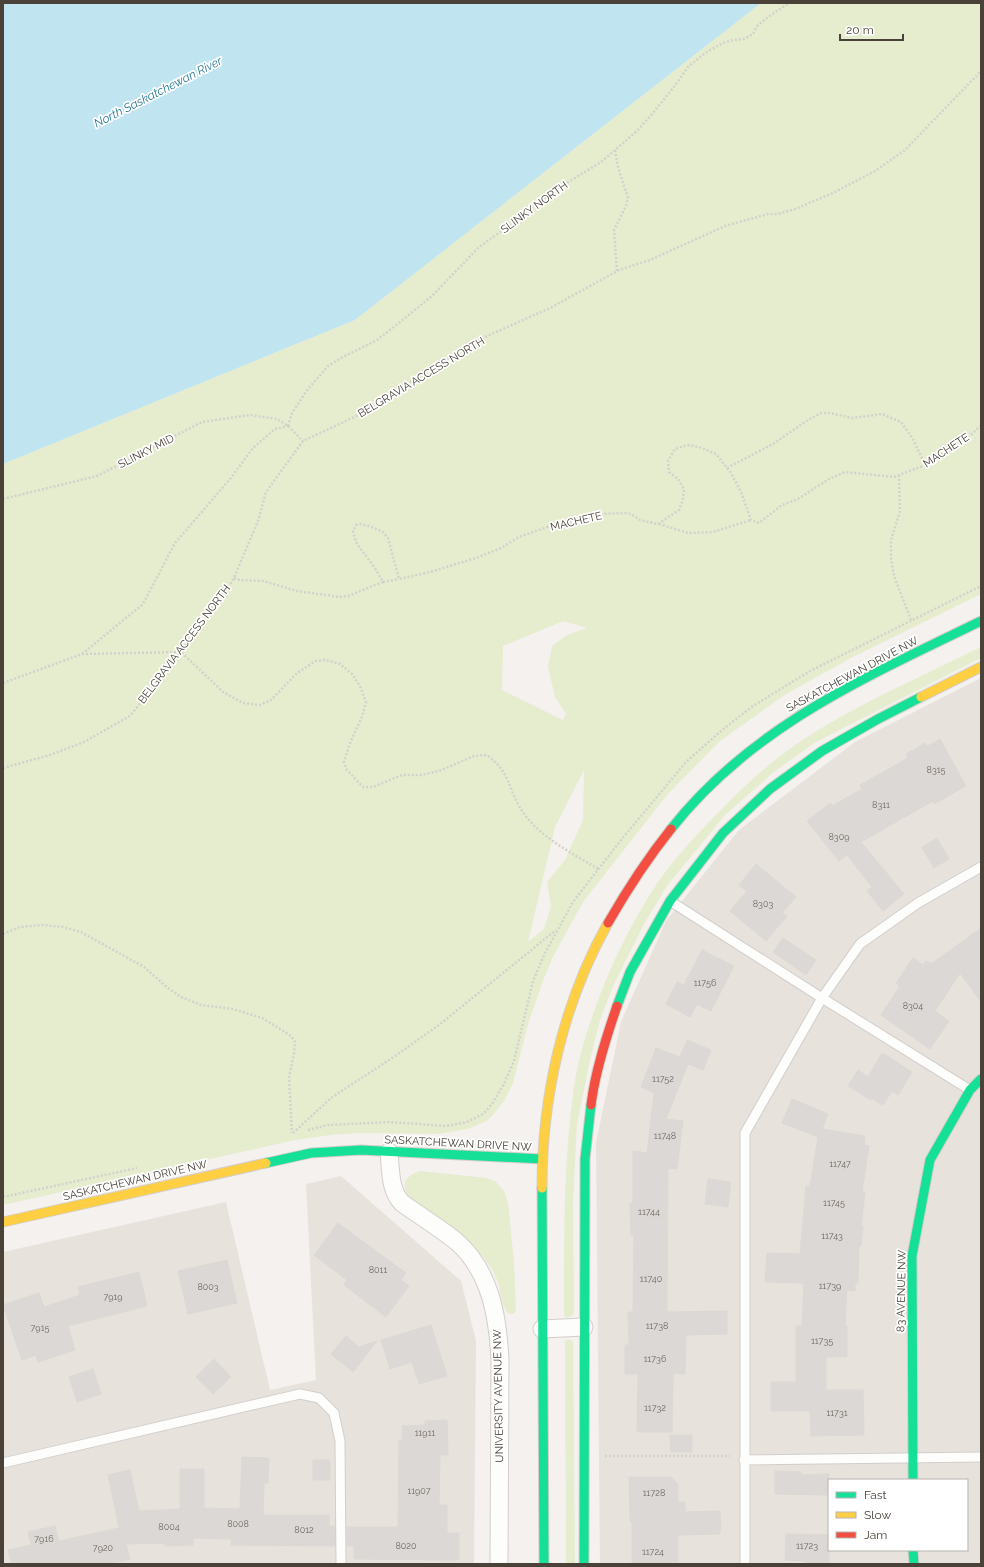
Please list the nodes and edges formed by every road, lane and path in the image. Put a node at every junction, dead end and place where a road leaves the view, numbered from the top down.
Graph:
1 (790, 3) edge
2 (981, 71) edge
3 (615, 150) junction
4 (617, 272) junction
5 (288, 426) junction
6 (981, 426) edge
7 (303, 441) junction
8 (925, 465) junction
9 (727, 468) junction
10 (899, 475) junction
11 (3, 498) edge
12 (751, 520) junction
13 (658, 524) junction
14 (234, 578) junction
15 (399, 579) junction
16 (383, 582) junction
17 (911, 620) dead end
18 (981, 621) edge
19 (181, 652) junction
20 (82, 654) junction
21 (981, 667) edge
22 (3, 683) edge
23 (3, 768) edge
24 (981, 867) edge
25 (598, 869) dead end
26 (670, 901) junction
27 (558, 928) dead end
28 (3, 934) edge
29 (822, 998) junction
30 (981, 1079) edge
31 (970, 1090) junction
32 (389, 1152) junction
33 (542, 1159) junction
34 (3, 1222) edge
35 (584, 1328) junction
36 (542, 1329) junction
37 (584, 1456) junction
38 (981, 1457) edge
39 (744, 1458) junction
40 (913, 1458) junction
41 (3, 1463) edge
42 (913, 1479) edge
43 (913, 1551) edge
44 (341, 1564) edge
45 (499, 1564) edge
46 (544, 1564) edge
47 (584, 1564) edge
48 (746, 1564) edge
49 (914, 1564) edge

1 - 3 path, SLINKY NORTH
2 - 4 path, BELGRAVIA ACCESS NORTH
3 - 4 path
3 - 5 path, SLINKY NORTH
4 - 7 path, BELGRAVIA ACCESS NORTH
5 - 7 path
5 - 11 path, SLINKY MID
5 - 20 path
6 - 8 path, MACHETE
7 - 14 path, BELGRAVIA ACCESS NORTH
8 - 9 path
8 - 10 path, MACHETE
9 - 12 path
9 - 13 path
10 - 12 path, MACHETE
10 - 17 path
12 - 13 path, MACHETE
13 - 15 path, MACHETE
14 - 16 path
14 - 19 path, BELGRAVIA ACCESS NORTH
15 - 16 path, MACHETE
15 - 16 path
18 - 33 street, SASKATCHEWAN DRIVE NW
19 - 20 path
19 - 23 path, BELGRAVIA ACCESS NORTH
19 - 25 path
20 - 22 path
21 - 26 street
24 - 29 lane
26 - 29 lane
26 - 35 street
27 - 28 path
29 - 31 lane
29 - 39 lane
30 - 31 street, 83 AVENUE NW
31 - 40 street, 83 AVENUE NW
32 - 33 street, SASKATCHEWAN DRIVE NW
32 - 34 street, SASKATCHEWAN DRIVE NW
32 - 45 street, UNIVERSITY AVENUE NW
33 - 36 street
35 - 36 street
35 - 37 street
36 - 46 street
37 - 39 path
37 - 47 street
38 - 40 lane
39 - 40 lane
39 - 48 lane
40 - 42 street, 83 AVENUE NW
41 - 44 lane
43 - 49 street

